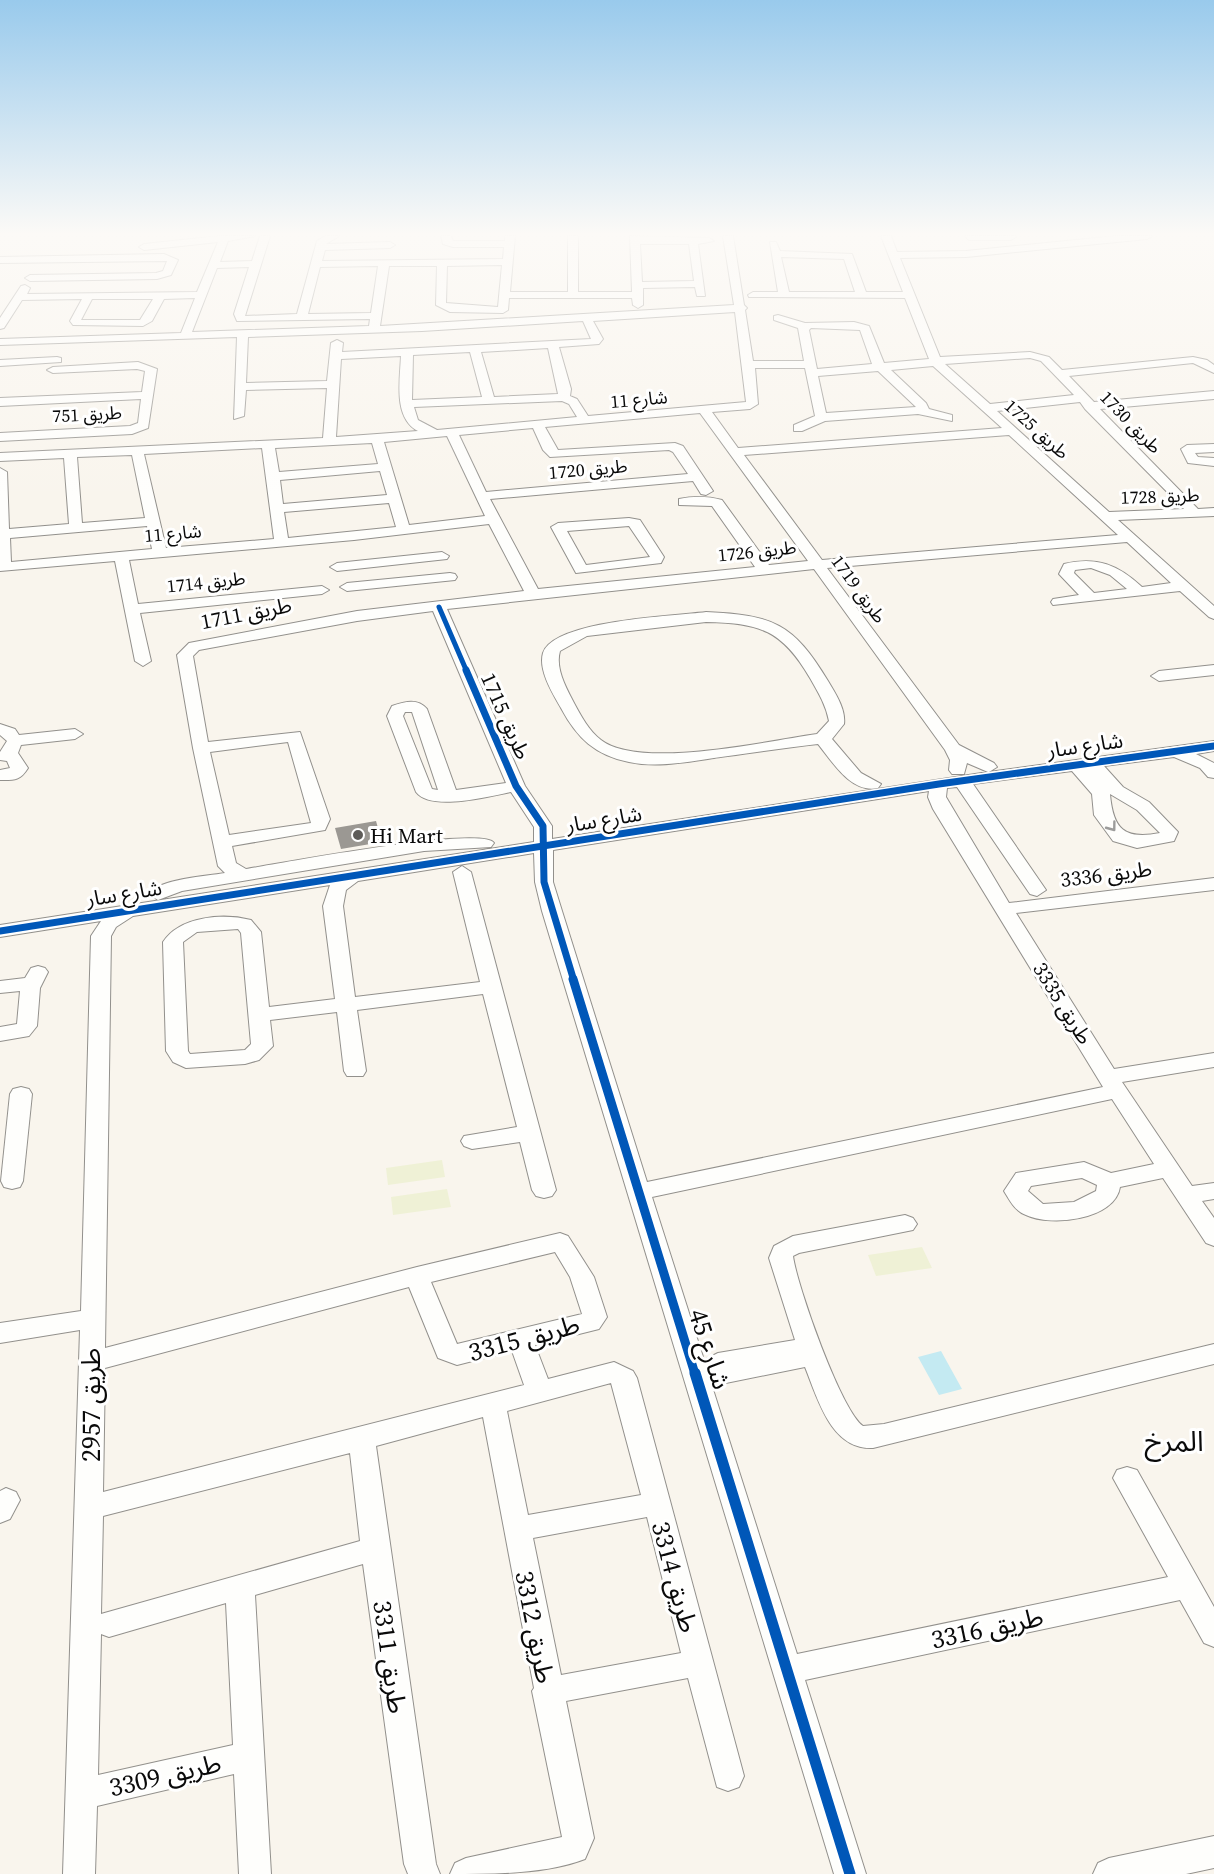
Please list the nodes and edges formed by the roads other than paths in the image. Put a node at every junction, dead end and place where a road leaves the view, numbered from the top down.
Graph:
1 (103, 323) edge
2 (136, 323) edge
3 (190, 323) edge
4 (374, 323) edge
5 (495, 323) edge
6 (589, 323) edge
7 (744, 323) edge
8 (796, 323) edge
9 (861, 323) edge
10 (921, 323) edge
11 (858, 325) junction
12 (804, 326) junction
13 (374, 330) junction
14 (338, 331) junction
15 (243, 335) junction
16 (185, 336) junction
17 (67, 341) junction
18 (0, 342) edge
19 (553, 345) junction
20 (475, 350) junction
21 (1187, 350) dead end
22 (407, 353) junction
23 (336, 356) junction
24 (1198, 361) junction
25 (936, 362) junction
26 (0, 363) edge
27 (749, 364) junction
28 (882, 367) junction
29 (812, 369) junction
30 (1214, 370) edge
31 (1059, 374) junction
32 (49, 380) junction
33 (333, 384) junction
34 (240, 387) junction
35 (148, 395) junction
36 (1214, 395) edge
37 (564, 397) junction
38 (489, 401) junction
39 (0, 402) edge
40 (1086, 402) junction
41 (408, 404) junction
42 (988, 408) junction
43 (705, 411) junction
44 (921, 411) junction
45 (238, 416) dead end
46 (824, 417) junction
47 (948, 418) dead end
48 (586, 422) junction
49 (538, 425) junction
50 (798, 428) dead end
51 (1012, 430) junction
52 (447, 434) junction
53 (0, 437) edge
54 (377, 439) junction
55 (329, 442) junction
56 (268, 444) junction
57 (1214, 448) edge
58 (137, 449) junction
59 (70, 452) junction
60 (733, 452) junction
61 (0, 457) edge
62 (1214, 462) edge
63 (386, 467) junction
64 (0, 472) edge
65 (272, 477) junction
66 (697, 477) junction
67 (706, 491) dead end
68 (482, 496) junction
69 (394, 498) junction
70 (684, 502) dead end
71 (276, 509) junction
72 (1194, 512) junction
73 (1214, 512) edge
74 (1106, 516) junction
75 (493, 519) junction
76 (154, 521) junction
77 (76, 528) junction
78 (404, 531) junction
79 (3, 534) junction
80 (1130, 538) junction
81 (435, 539) dead end
82 (282, 543) junction
83 (160, 552) junction
84 (442, 556) junction
85 (121, 557) junction
86 (817, 564) junction
87 (2, 567) edge
88 (337, 567) dead end
89 (581, 570) junction
90 (765, 570) junction
91 (450, 577) junction
92 (1184, 586) junction
93 (347, 587) dead end
94 (590, 589) junction
95 (322, 590) dead end
96 (1139, 592) junction
97 (532, 594) junction
98 (1090, 598) junction
99 (1058, 602) dead end
100 (460, 604) junction
101 (439, 607) junction
102 (132, 609) junction
103 (289, 610) junction
104 (1214, 614) edge
105 (143, 661) dead end
106 (1214, 670) edge
107 (1159, 676) dead end
108 (0, 729) edge
109 (75, 734) dead end
110 (826, 743) junction
111 (201, 748) junction
112 (954, 749) junction
113 (7, 752) edge
114 (1211, 753) edge
115 (1082, 763) junction
116 (988, 766) junction
117 (0, 775) edge
118 (960, 776) junction
119 (872, 784) junction
120 (939, 784) junction
121 (516, 786) junction
122 (842, 788) junction
123 (894, 792) junction
124 (449, 796) junction
125 (942, 809) junction
126 (536, 841) junction
127 (222, 842) junction
128 (485, 843) junction
129 (235, 870) junction
130 (462, 872) dead end
131 (352, 876) junction
132 (1214, 884) edge
133 (294, 885) junction
134 (1037, 890) dead end
135 (158, 894) junction
136 (333, 906) junction
137 (1004, 909) junction
138 (132, 910) junction
139 (0, 919) edge
140 (65, 920) junction
141 (0, 932) edge
142 (101, 936) junction
143 (0, 987) edge
144 (492, 987) junction
145 (346, 1005) junction
146 (260, 1015) junction
147 (0, 1034) edge
148 (1214, 1060) edge
149 (355, 1071) dead end
150 (1113, 1084) junction
151 (13, 1109) edge
152 (529, 1132) junction
153 (472, 1141) dead end
154 (9, 1169) edge
155 (1168, 1169) junction
156 (1109, 1182) dead end
157 (544, 1190) dead end
158 (1214, 1191) edge
159 (637, 1192) junction
160 (1185, 1196) junction
161 (905, 1224) dead end
162 (1214, 1237) edge
163 (417, 1276) junction
164 (91, 1319) junction
165 (0, 1334) edge
166 (520, 1338) junction
167 (0, 1350) edge
168 (812, 1351) junction
169 (1214, 1354) edge
170 (91, 1362) junction
171 (704, 1373) junction
172 (540, 1393) junction
173 (493, 1404) junction
174 (362, 1439) junction
175 (1127, 1478) dead end
176 (655, 1504) junction
177 (91, 1507) junction
178 (516, 1529) junction
179 (375, 1549) junction
180 (1187, 1586) junction
181 (240, 1588) junction
182 (109, 1624) dead end
183 (1214, 1634) edge
184 (698, 1663) junction
185 (787, 1670) junction
186 (547, 1691) junction
187 (248, 1756) junction
188 (728, 1776) dead end
189 (82, 1794) junction
190 (1214, 1852) edge
191 (79, 1874) edge
192 (255, 1874) edge
193 (424, 1874) edge
194 (466, 1874) edge
195 (850, 1874) edge
196 (1109, 1874) edge

1 - 2 street
3 - 16 street
4 - 13 street
5 - 13 street
6 - 19 street
7 - 27 street, شارع 11
8 - 12 street
9 - 11 street
10 - 25 street, طريق 1725
11 - 12 street
11 - 28 street
12 - 29 street
13 - 14 street
14 - 15 street
14 - 23 street
15 - 16 street
15 - 34 street
16 - 17 street
17 - 18 street
17 - 32 street
19 - 20 street
19 - 37 street
20 - 22 street
20 - 38 street
21 - 24 street
22 - 23 street
22 - 41 street
23 - 33 street
24 - 30 street
24 - 31 street
25 - 28 street, طريق 1730
25 - 31 street, طريق 1730
25 - 42 street, طريق 1725
26 - 32 street
27 - 29 street, طريق 1730
27 - 43 street, شارع 11
28 - 29 street, طريق 1730
28 - 44 street
29 - 46 street
31 - 40 street, طريق 1730
32 - 35 street, طريق 751
32 - 35 street, طريق 751
32 - 39 street, طريق 751
33 - 34 street
33 - 55 street
34 - 45 street
35 - 53 street, طريق 751
36 - 40 street
37 - 38 street
37 - 48 street
38 - 41 street
40 - 42 street
40 - 72 street, طريق 1730
41 - 52 street
42 - 51 street, طريق 1725
43 - 48 street, شارع 11
43 - 60 street, طريق 1719
44 - 46 street
44 - 47 street
46 - 50 street
48 - 49 street, شارع 11
49 - 52 street, شارع 11
49 - 66 street, طريق 1720
51 - 60 street
51 - 74 street, طريق 1725
52 - 54 street, شارع 11
52 - 68 street
54 - 55 street, شارع 11
54 - 63 street
55 - 56 street, شارع 11
56 - 58 street, شارع 11
56 - 65 street
57 - 62 street
58 - 59 street, شارع 11
58 - 76 street
59 - 61 street, شارع 11
59 - 77 street
60 - 86 street, طريق 1719
63 - 65 street
63 - 69 street
64 - 79 street
65 - 71 street
66 - 67 street, طريق 1720
66 - 68 street, طريق 1720
68 - 75 street
69 - 71 street
69 - 78 street
70 - 90 street
71 - 82 street
72 - 73 street, طريق 1728
72 - 74 street, طريق 1728
74 - 80 street, طريق 1725
75 - 78 street, شارع 11
75 - 97 street
76 - 77 street
76 - 83 street
77 - 79 street
78 - 82 street, شارع 11
79 - 87 street
80 - 86 street, طريق 1726
80 - 92 street, طريق 1725
81 - 84 street
82 - 83 street, شارع 11
83 - 85 street, شارع 11
84 - 88 street
84 - 91 street
85 - 87 street, شارع 11
85 - 102 street
86 - 90 street, طريق 1726
86 - 112 street, طريق 1719
89 - 89 street
89 - 94 street
90 - 94 street, طريق 1726
91 - 93 street
91 - 100 street
92 - 96 street
92 - 104 street, طريق 1725
94 - 97 street, طريق 1726
95 - 103 street, طريق 1714
96 - 98 street
96 - 98 street
97 - 100 street, طريق 1711
98 - 99 street
100 - 101 street, طريق 1711
101 - 103 street, طريق 1711
101 - 121 street, طريق 1715
102 - 103 street, طريق 1714
102 - 105 street
103 - 111 street, طريق 1711
106 - 107 street
108 - 113 street
109 - 113 street
110 - 110 street
110 - 119 street
110 - 122 street
111 - 127 street, طريق 1711
111 - 127 street
112 - 116 street, طريق 1719
112 - 118 street, طريق 1719
113 - 117 street
114 - 115 street, شارع سار
114 - 116 street, شارع سار
115 -> 115 street
115 - 118 street, شارع سار
116 - 118 street, شارع سار
118 - 119 street, شارع سار
118 - 120 street, شارع سار
118 - 134 street
119 - 122 street, شارع سار
120 - 123 street, شارع سار
120 - 125 street, طريق 3335
121 - 124 street
121 - 126 street, طريق 1715
122 - 126 street, شارع سار
123 - 125 street
123 - 126 street, شارع سار
124 - 124 street
125 - 137 street, طريق 3335
126 - 128 street, شارع سار
126 - 131 street, شارع سار
126 - 159 street, شارع 45
127 - 129 street, طريق 1711
128 - 129 street
128 - 135 street, شارع سار
129 - 135 street
130 - 144 street
131 - 133 street, شارع سار
131 - 136 street
132 - 137 street, طريق 3336
133 - 136 street
133 - 138 street, شارع سار
135 - 139 street, شارع سار
136 - 145 street
137 - 150 street, طريق 3335
138 - 140 street, شارع سار
138 - 142 street
140 - 141 street, شارع سار
140 - 142 street
142 - 164 street, طريق 2957
143 - 147 street
144 - 145 street
144 - 152 street
145 - 146 street
145 - 149 street
146 - 146 street
148 - 150 street
150 - 155 street, طريق 3335
150 - 159 street
151 - 154 street
152 - 153 street
152 - 157 street
155 - 156 street
155 - 160 street, طريق 3335
158 - 160 street
159 - 171 street, شارع 45
160 - 162 street, طريق 3335
161 - 168 street
163 - 166 street, طريق 3315
163 - 166 street, طريق 3315
163 - 170 street, طريق 3315
164 - 165 street
164 - 170 street, طريق 2957
165 - 167 street
166 - 172 street
168 - 169 street
168 - 171 street
170 - 177 street, طريق 2957
171 - 185 street, شارع 45
172 - 173 street
172 - 176 street, طريق 3314
173 - 174 street
173 - 178 street, طريق 3312
174 - 177 street
174 - 179 street, طريق 3311
175 - 180 street
176 - 178 street
176 - 184 street, طريق 3314
177 - 189 street, طريق 2957
178 - 186 street, طريق 3312
179 - 181 street
179 - 193 street, طريق 3311
180 - 183 street
180 - 185 street, طريق 3316
181 - 182 street
181 - 187 street, طريق 3309
184 - 186 street
184 - 188 street, طريق 3314
185 - 195 street, شارع 45
186 - 194 street, طريق 3312
187 - 189 street, طريق 3309
187 - 192 street, طريق 3309
189 - 191 street, طريق 2957
190 - 196 street

